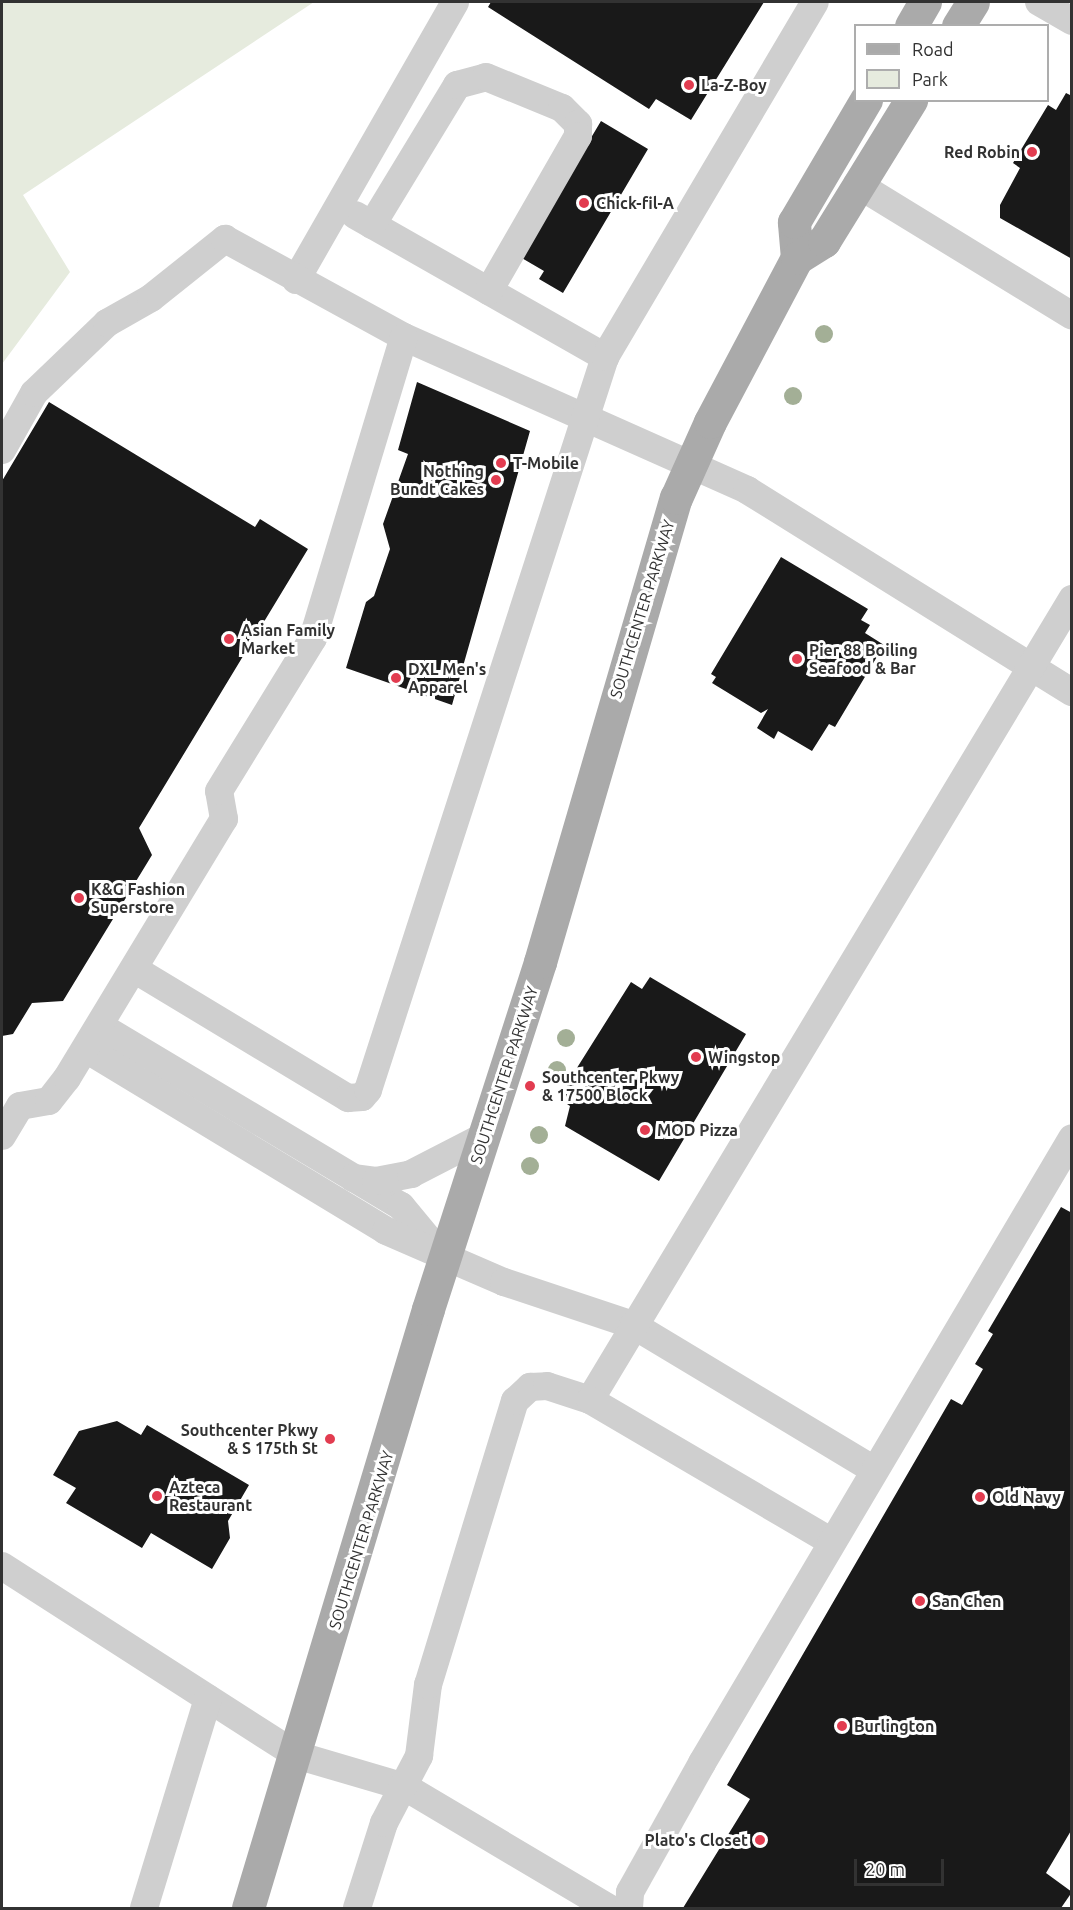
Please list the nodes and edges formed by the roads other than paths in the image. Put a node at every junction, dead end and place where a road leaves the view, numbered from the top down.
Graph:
1 (455, 2) edge
2 (815, 2) edge
3 (925, 2) edge
4 (973, 2) edge
5 (1040, 2) edge
6 (1071, 21) edge
7 (912, 24) edge
8 (959, 24) edge
9 (865, 102) edge
10 (910, 102) edge
11 (858, 184) junction
12 (337, 205) junction
13 (372, 225) junction
14 (797, 258) junction
15 (296, 280) junction
16 (489, 291) junction
17 (1071, 316) edge
18 (404, 337) junction
19 (605, 357) junction
20 (586, 419) junction
21 (2, 450) edge
22 (692, 462) junction
23 (1071, 599) edge
24 (1031, 667) junction
25 (1071, 692) edge
26 (134, 969) junction
27 (93, 1037) junction
28 (2, 1136) edge
29 (485, 1136) junction
30 (1071, 1138) edge
31 (352, 1178) junction
32 (445, 1258) junction
33 (633, 1325) junction
34 (590, 1400) junction
35 (873, 1469) junction
36 (830, 1541) junction
37 (2, 1566) edge
38 (208, 1698) junction
39 (296, 1755) junction
40 (405, 1787) junction
41 (144, 1908) edge
42 (248, 1908) edge
43 (357, 1908) edge
44 (609, 1908) edge
45 (629, 1908) edge

1 - 12 street
2 - 19 street
3 - 7 main road
4 - 8 main road
5 - 6 street
9 - 14 main road
10 - 11 main road
11 - 14 main road
11 - 17 street
12 - 13 street
12 - 15 street
13 - 16 street
13 - 16 street
14 - 22 main road, SOUTHCENTER PARKWAY
15 - 18 street
15 - 21 street
16 - 19 street
18 - 20 street
18 - 26 street
19 - 20 street
20 - 22 street
20 - 26 street
22 - 24 street
22 - 29 main road, SOUTHCENTER PARKWAY
23 - 24 street
24 - 25 street
24 - 33 street
26 - 27 street
27 - 28 street
27 - 31 street
27 - 32 street
29 - 31 street
29 - 32 main road, SOUTHCENTER PARKWAY
30 - 35 street
31 - 32 street
32 - 33 street
32 - 39 main road, SOUTHCENTER PARKWAY
33 - 34 street
33 - 35 street
34 - 36 street
34 - 40 street
35 - 36 street
36 - 45 street
37 - 38 street
38 - 39 street
38 - 41 street
39 - 40 street
39 - 42 main road, SOUTHCENTER PARKWAY
40 - 43 street
40 - 44 street

